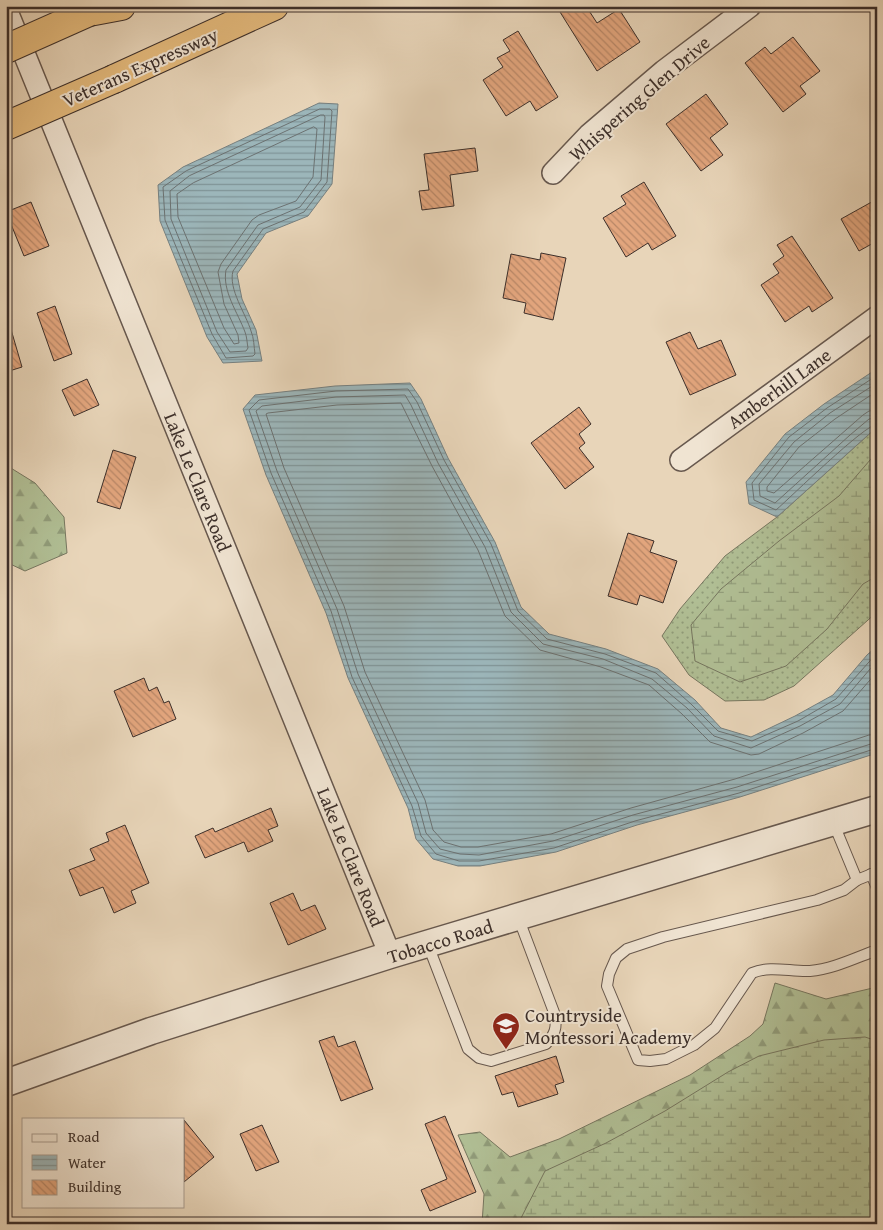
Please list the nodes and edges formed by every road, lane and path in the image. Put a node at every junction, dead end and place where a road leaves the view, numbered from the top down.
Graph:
1 (121, 6) edge
2 (274, 6) edge
3 (750, 6) edge
4 (6, 9) edge
5 (94, 9) edge
6 (6, 49) edge
7 (6, 126) edge
8 (554, 173) dead end
9 (877, 317) edge
10 (681, 460) dead end
11 (877, 809) edge
12 (833, 822) junction
13 (874, 873) edge
14 (857, 880) junction
15 (877, 888) edge
16 (518, 917) junction
17 (428, 944) junction
18 (877, 950) edge
19 (390, 955) junction
20 (6, 1083) edge

1 - 5 highway
2 - 7 highway, Veterans Expressway, bridge
3 - 8 street, Whispering Glen Drive
4 - 19 street, Lake Le Clare Road
5 - 6 highway, bridge
9 - 10 street, Amberhill Lane
11 - 12 street, Tobacco Road
12 - 14 lane
12 - 16 street, Tobacco Road
13 - 14 lane
13 - 15 lane
14 - 18 lane
16 - 17 street, Tobacco Road
16 - 17 lane
17 - 19 street, Tobacco Road
19 - 20 street, Tobacco Road

